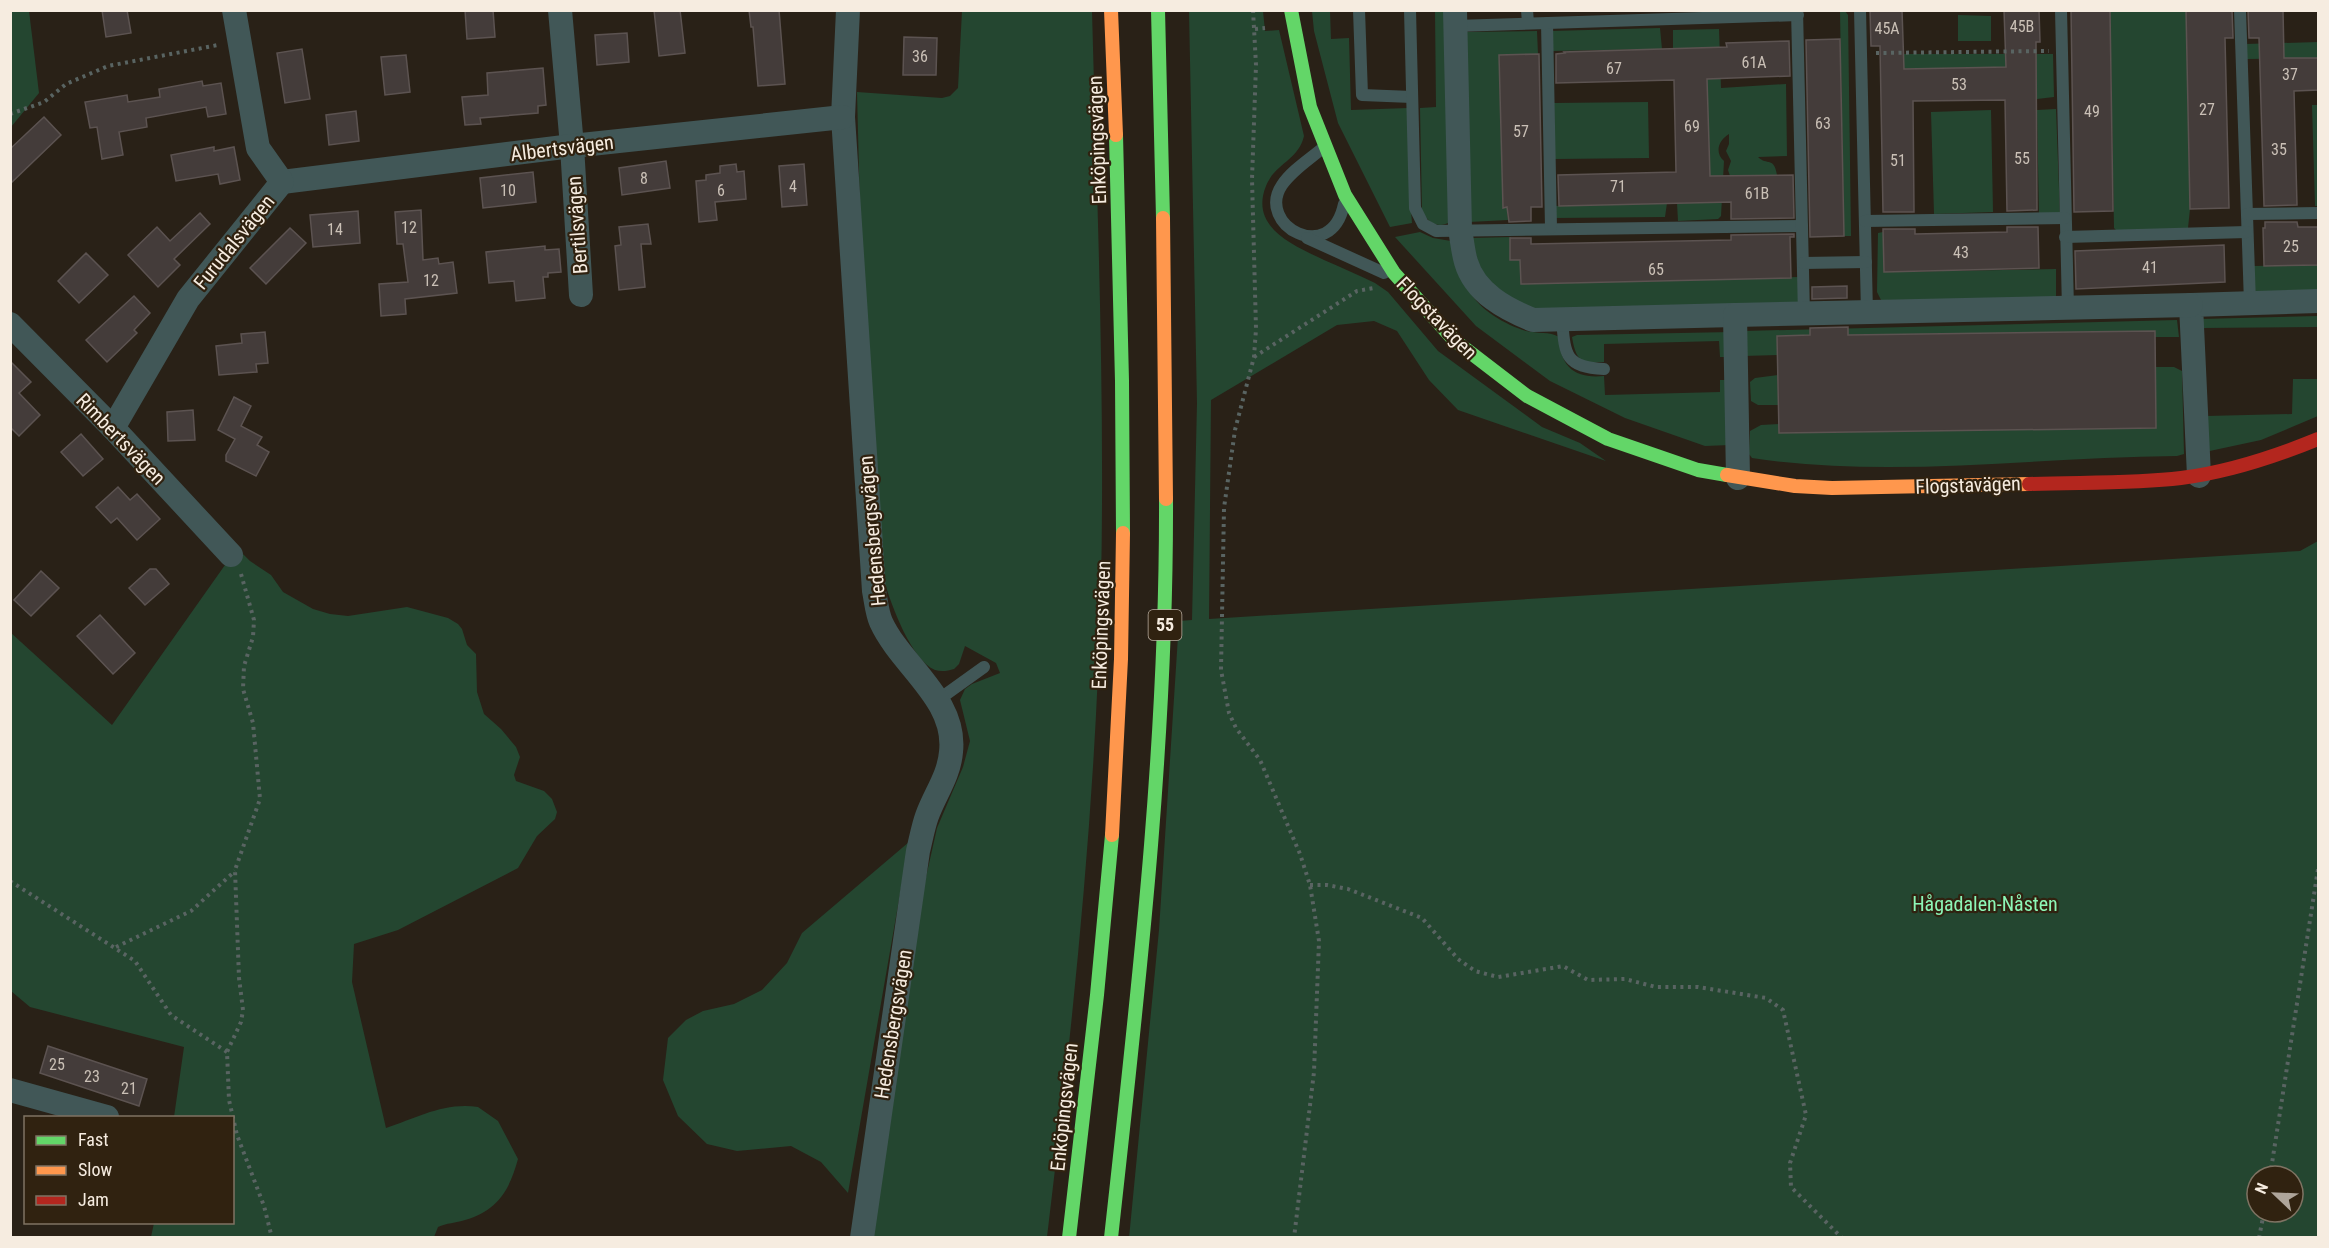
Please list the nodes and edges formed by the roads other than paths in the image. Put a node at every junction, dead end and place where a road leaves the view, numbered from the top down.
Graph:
1 (234, 10) edge
2 (560, 10) edge
3 (848, 10) edge
4 (1111, 10) edge
5 (1158, 10) edge
6 (1291, 10) edge
7 (1359, 10) edge
8 (1410, 10) edge
9 (1860, 10) edge
10 (2061, 10) edge
11 (2240, 10) edge
12 (1798, 13) edge
13 (1527, 17) edge
14 (1455, 18) edge
15 (1547, 23) junction
16 (1412, 97) junction
17 (843, 117) junction
18 (572, 146) junction
19 (1323, 147) junction
20 (282, 182) junction
21 (1345, 200) junction
22 (2319, 213) edge
23 (2247, 214) junction
24 (2065, 218) junction
25 (1865, 221) junction
26 (1802, 226) junction
27 (1551, 228) junction
28 (1460, 230) junction
29 (2247, 232) junction
30 (1306, 237) junction
31 (2065, 237) junction
32 (1866, 262) junction
33 (1803, 263) junction
34 (1397, 280) junction
35 (581, 295) dead end
36 (2319, 301) edge
37 (2250, 303) junction
38 (2191, 305) junction
39 (2068, 309) junction
40 (1867, 313) junction
41 (1735, 315) junction
42 (1804, 315) junction
43 (1562, 320) junction
44 (10, 324) edge
45 (1604, 369) dead end
46 (113, 428) junction
47 (2319, 439) edge
48 (2199, 476) junction
49 (1738, 478) junction
50 (231, 555) road end
51 (984, 667) dead end
52 (938, 700) junction
53 (10, 1090) edge
54 (103, 1116) edge
55 (862, 1238) edge
56 (1069, 1238) edge
57 (1112, 1238) edge

1 - 20 street, Furudalsvägen
2 - 18 street, Bertilsvägen
3 - 17 street, Hedensbergsvägen
4 - 56 main road, Enköpingsvägen / 55
5 - 57 main road, 55
6 - 19 main road, Flogstavägen
7 - 16 lane
8 - 16 lane
9 - 25 lane
10 - 24 lane
11 - 23 lane
12 - 15 lane
12 - 26 lane
13 - 14 lane
13 - 15 lane
14 - 28 street
15 - 27 lane
16 - 28 lane
17 - 18 street, Albertsvägen
17 - 52 street, Hedensbergsvägen
18 - 20 street, Albertsvägen
18 - 35 street, Bertilsvägen
19 - 21 main road, Flogstavägen
19 - 30 lane
20 - 46 street, Furudalsvägen
21 - 30 lane
21 - 34 main road, Flogstavägen
22 - 23 lane
23 - 29 lane
24 - 25 lane
24 - 31 lane
25 - 32 lane
26 - 27 lane
26 - 33 lane
27 - 28 lane
28 - 43 street
29 - 31 lane
29 - 37 lane
30 - 34 lane
31 - 39 lane
32 - 33 lane
32 - 40 lane
33 - 42 lane
34 - 49 main road, Flogstavägen
36 - 37 street
37 - 38 street
38 - 39 street
38 - 48 street
39 - 40 street
40 - 42 street
41 - 42 street
41 - 43 street
41 - 49 street
43 - 45 lane
44 - 46 street, Rimbertsvägen
46 - 50 street, Rimbertsvägen
47 - 48 main road, Flogstavägen
48 - 49 main road, Flogstavägen
51 - 52 lane
52 - 55 street, Hedensbergsvägen
53 - 54 street

